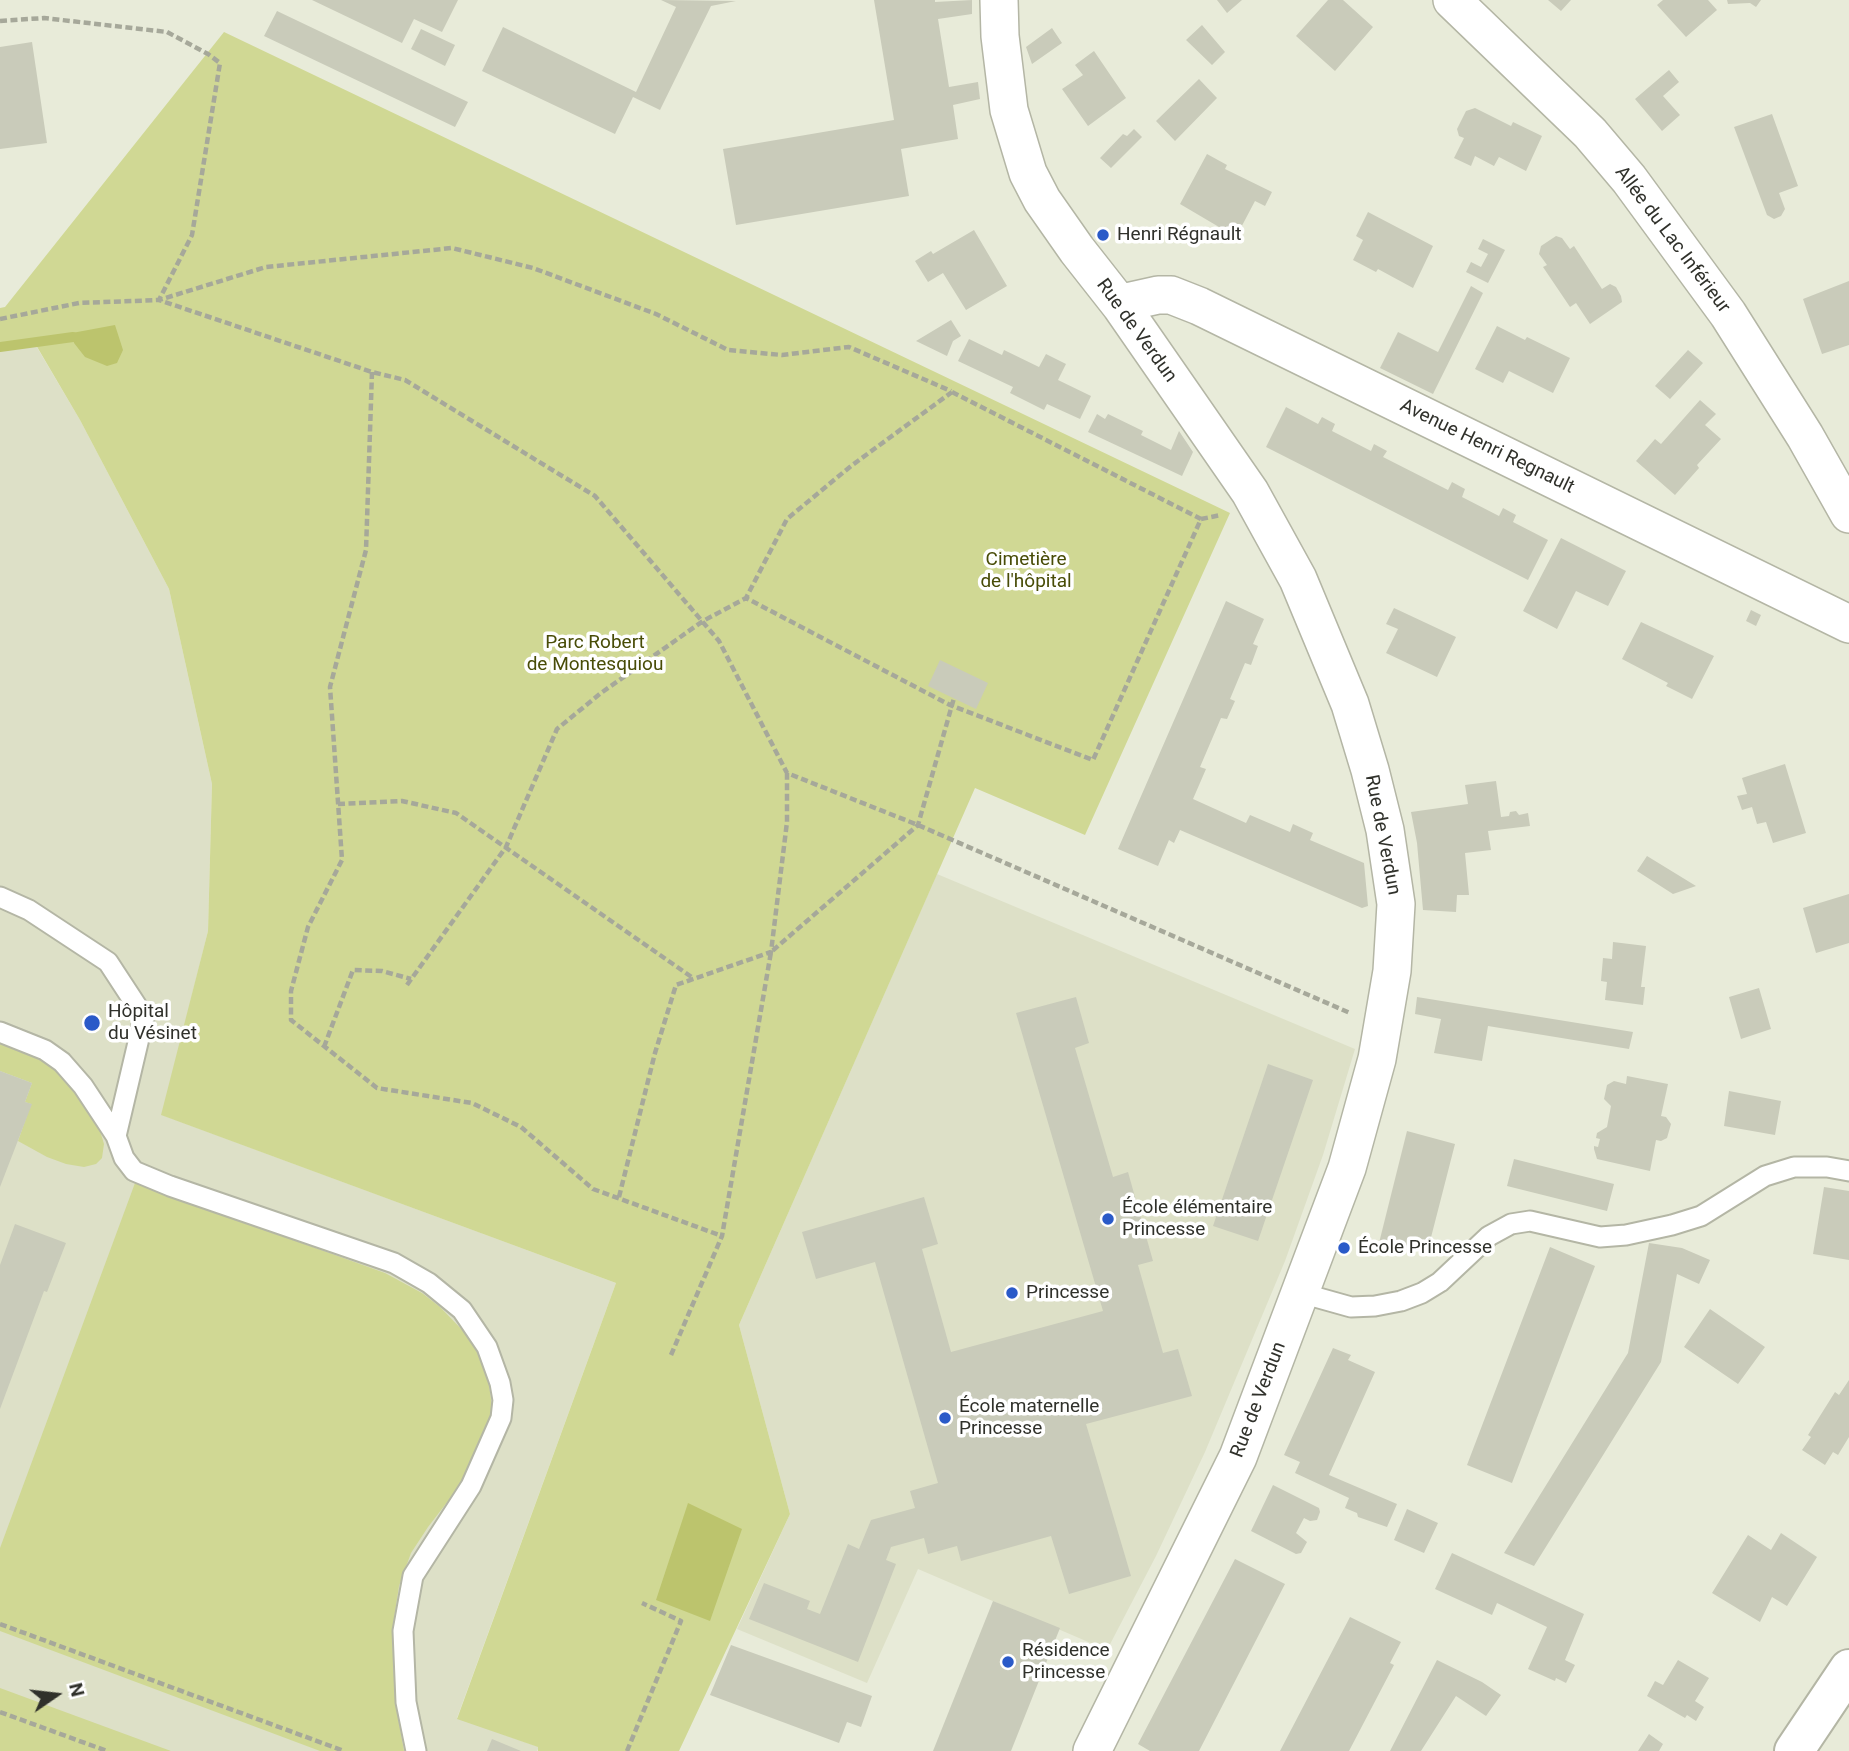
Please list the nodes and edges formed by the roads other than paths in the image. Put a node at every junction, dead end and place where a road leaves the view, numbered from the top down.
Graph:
1 (999, 0) edge
2 (1452, 0) edge
3 (1121, 306) junction
4 (1849, 514) edge
5 (1849, 624) edge
6 (0, 897) edge
7 (0, 1032) edge
8 (116, 1136) junction
9 (1849, 1171) edge
10 (1300, 1293) junction
11 (1848, 1671) edge
12 (416, 1751) edge
13 (1093, 1751) edge
14 (1794, 1751) edge

1 - 3 street, Rue de Verdun
2 - 4 street, Allée du Lac Inférieur
3 - 5 street, Avenue Henri Regnault
3 - 10 street, Rue de Verdun
6 - 8 lane
7 - 8 lane
8 - 12 lane
9 - 10 lane
10 - 13 street, Rue de Verdun
11 - 14 main road

